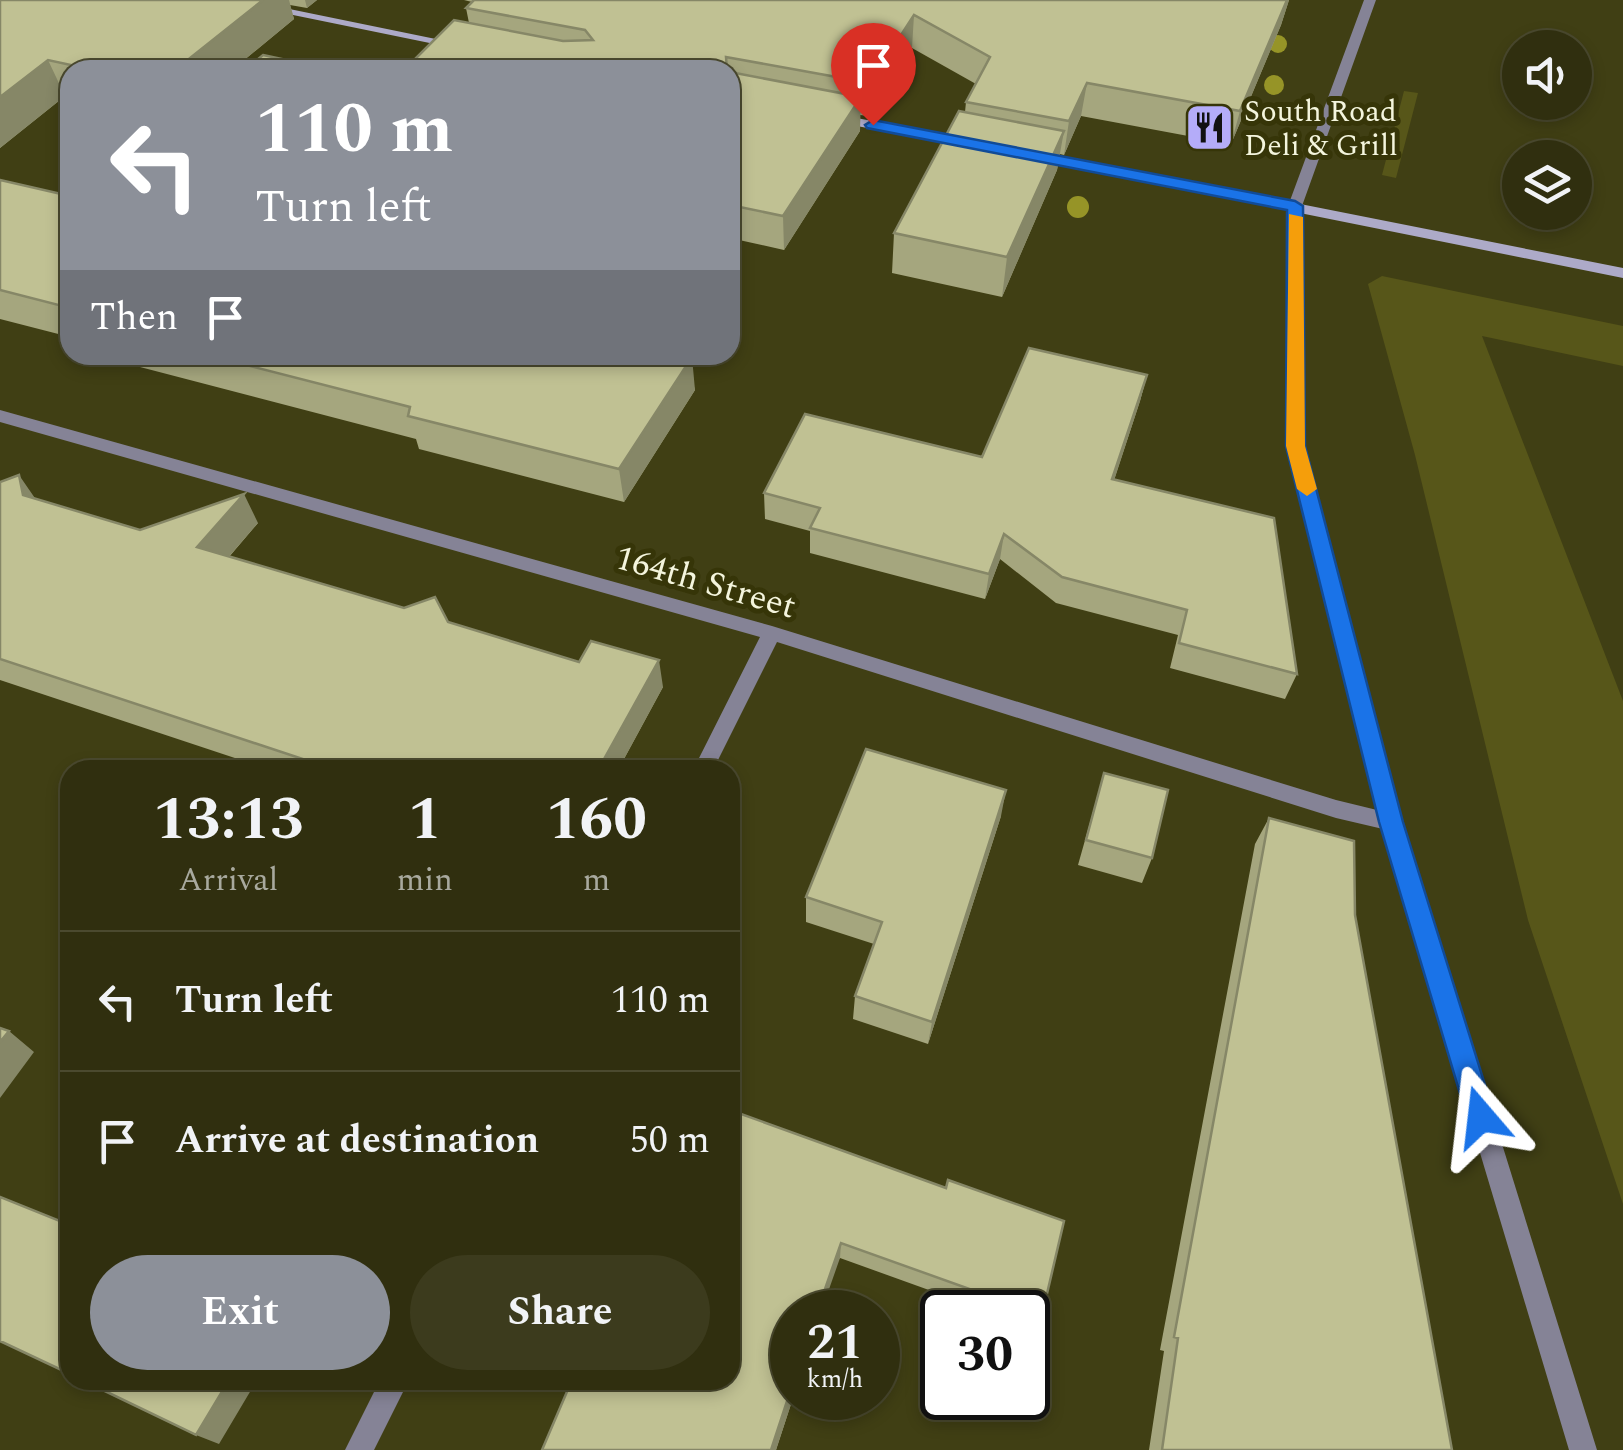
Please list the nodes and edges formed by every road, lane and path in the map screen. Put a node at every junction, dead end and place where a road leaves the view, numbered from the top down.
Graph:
1 (226, 0) edge
2 (1370, 0) edge
3 (474, 48) edge
4 (825, 116) edge
5 (978, 145) edge
6 (1016, 152) edge
7 (1295, 206) junction
8 (1623, 273) edge
9 (0, 416) edge
10 (772, 633) junction
11 (708, 760) edge
12 (1391, 822) junction
13 (389, 1390) edge
14 (359, 1450) edge
15 (1583, 1450) edge

1 - 3 main road
2 - 7 street
4 - 5 main road
6 - 7 main road
7 - 8 main road
7 - 12 street
9 - 10 street, 164th Street
10 - 11 street
10 - 12 street, 164th Street
12 - 15 street
13 - 14 street

